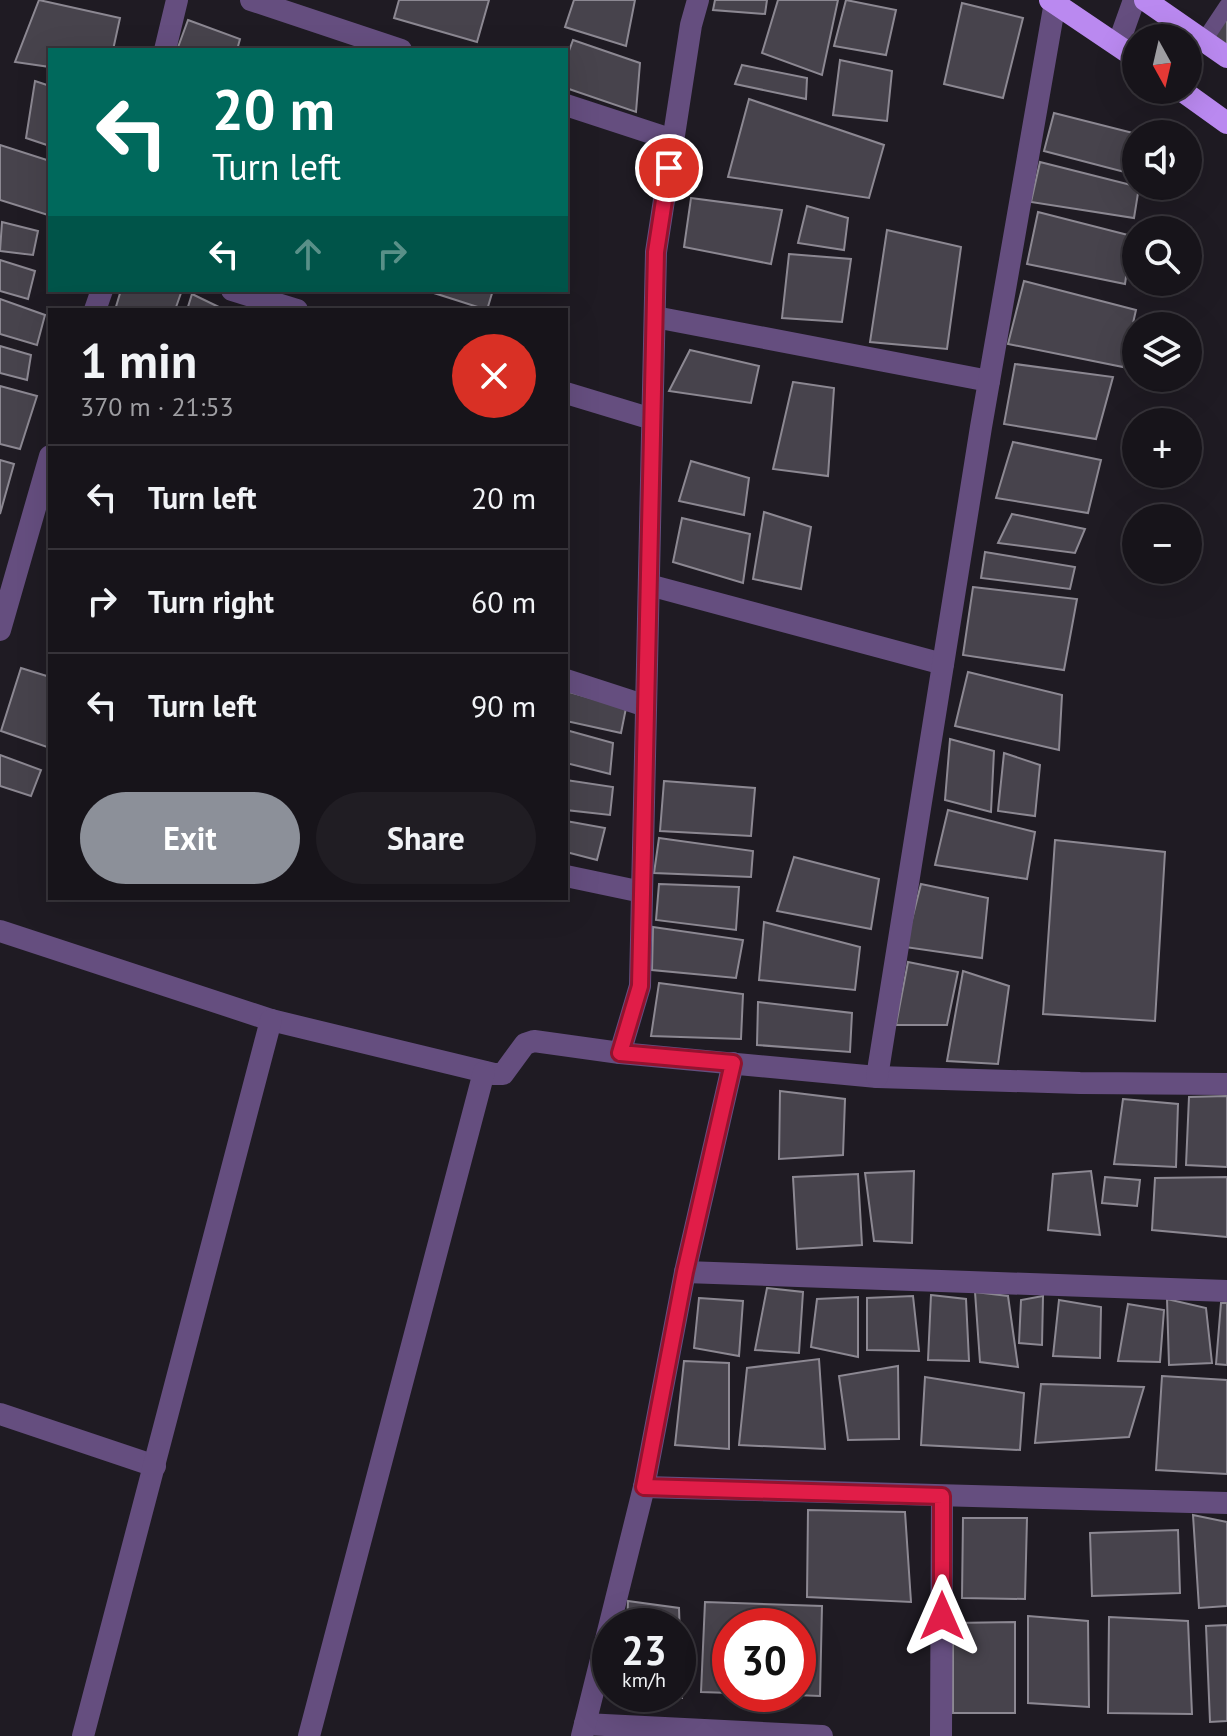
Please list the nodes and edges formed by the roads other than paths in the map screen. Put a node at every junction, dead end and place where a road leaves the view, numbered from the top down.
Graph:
1 (177, 0) edge
2 (251, 0) edge
3 (698, 0) edge
4 (1134, 0) edge
5 (1145, 0) edge
6 (1052, 1) edge
7 (1227, 6) edge
8 (1131, 24) edge
9 (1205, 39) junction
10 (165, 48) edge
11 (395, 48) edge
12 (1122, 49) edge
13 (1227, 57) edge
14 (1201, 104) edge
15 (568, 106) edge
16 (1227, 123) edge
17 (673, 140) junction
18 (238, 292) edge
19 (290, 308) edge
20 (655, 317) junction
21 (989, 381) junction
22 (568, 394) edge
23 (652, 419) junction
24 (48, 469) edge
25 (42, 509) edge
26 (649, 585) junction
27 (0, 630) edge
28 (943, 664) junction
29 (568, 681) edge
30 (646, 706) junction
31 (568, 876) edge
32 (642, 892) junction
33 (0, 931) edge
34 (271, 1020) junction
35 (620, 1053) junction
36 (733, 1063) junction
37 (484, 1072) junction
38 (877, 1077) junction
39 (1227, 1084) edge
40 (685, 1272) junction
41 (1227, 1291) edge
42 (0, 1414) edge
43 (155, 1466) junction
44 (644, 1487) junction
45 (942, 1496) junction
46 (1227, 1503) edge
47 (583, 1730) edge
48 (83, 1736) edge
49 (309, 1736) edge
50 (822, 1736) edge
51 (941, 1736) edge

1 - 10 street
2 - 11 street
3 - 17 street
4 - 8 street
5 - 9 highway
6 - 12 highway
6 - 21 street
7 - 9 lane
9 - 13 highway
14 - 16 highway
15 - 17 street
17 - 20 street
18 - 19 street
20 - 21 street
20 - 23 street
21 - 28 street
22 - 23 street
23 - 26 street
24 - 25 street
25 - 27 street
26 - 28 street
26 - 30 street
28 - 38 street
29 - 30 street
30 - 32 street
31 - 32 street
32 - 35 street
33 - 34 street
34 - 37 street
34 - 43 street
35 - 36 street
35 - 37 street
36 - 38 street
36 - 40 street
37 - 49 street
38 - 39 street
40 - 41 street
40 - 44 street
42 - 43 street
43 - 48 street
44 - 45 street
44 - 47 street
45 - 46 street
45 - 51 street
47 - 50 street

